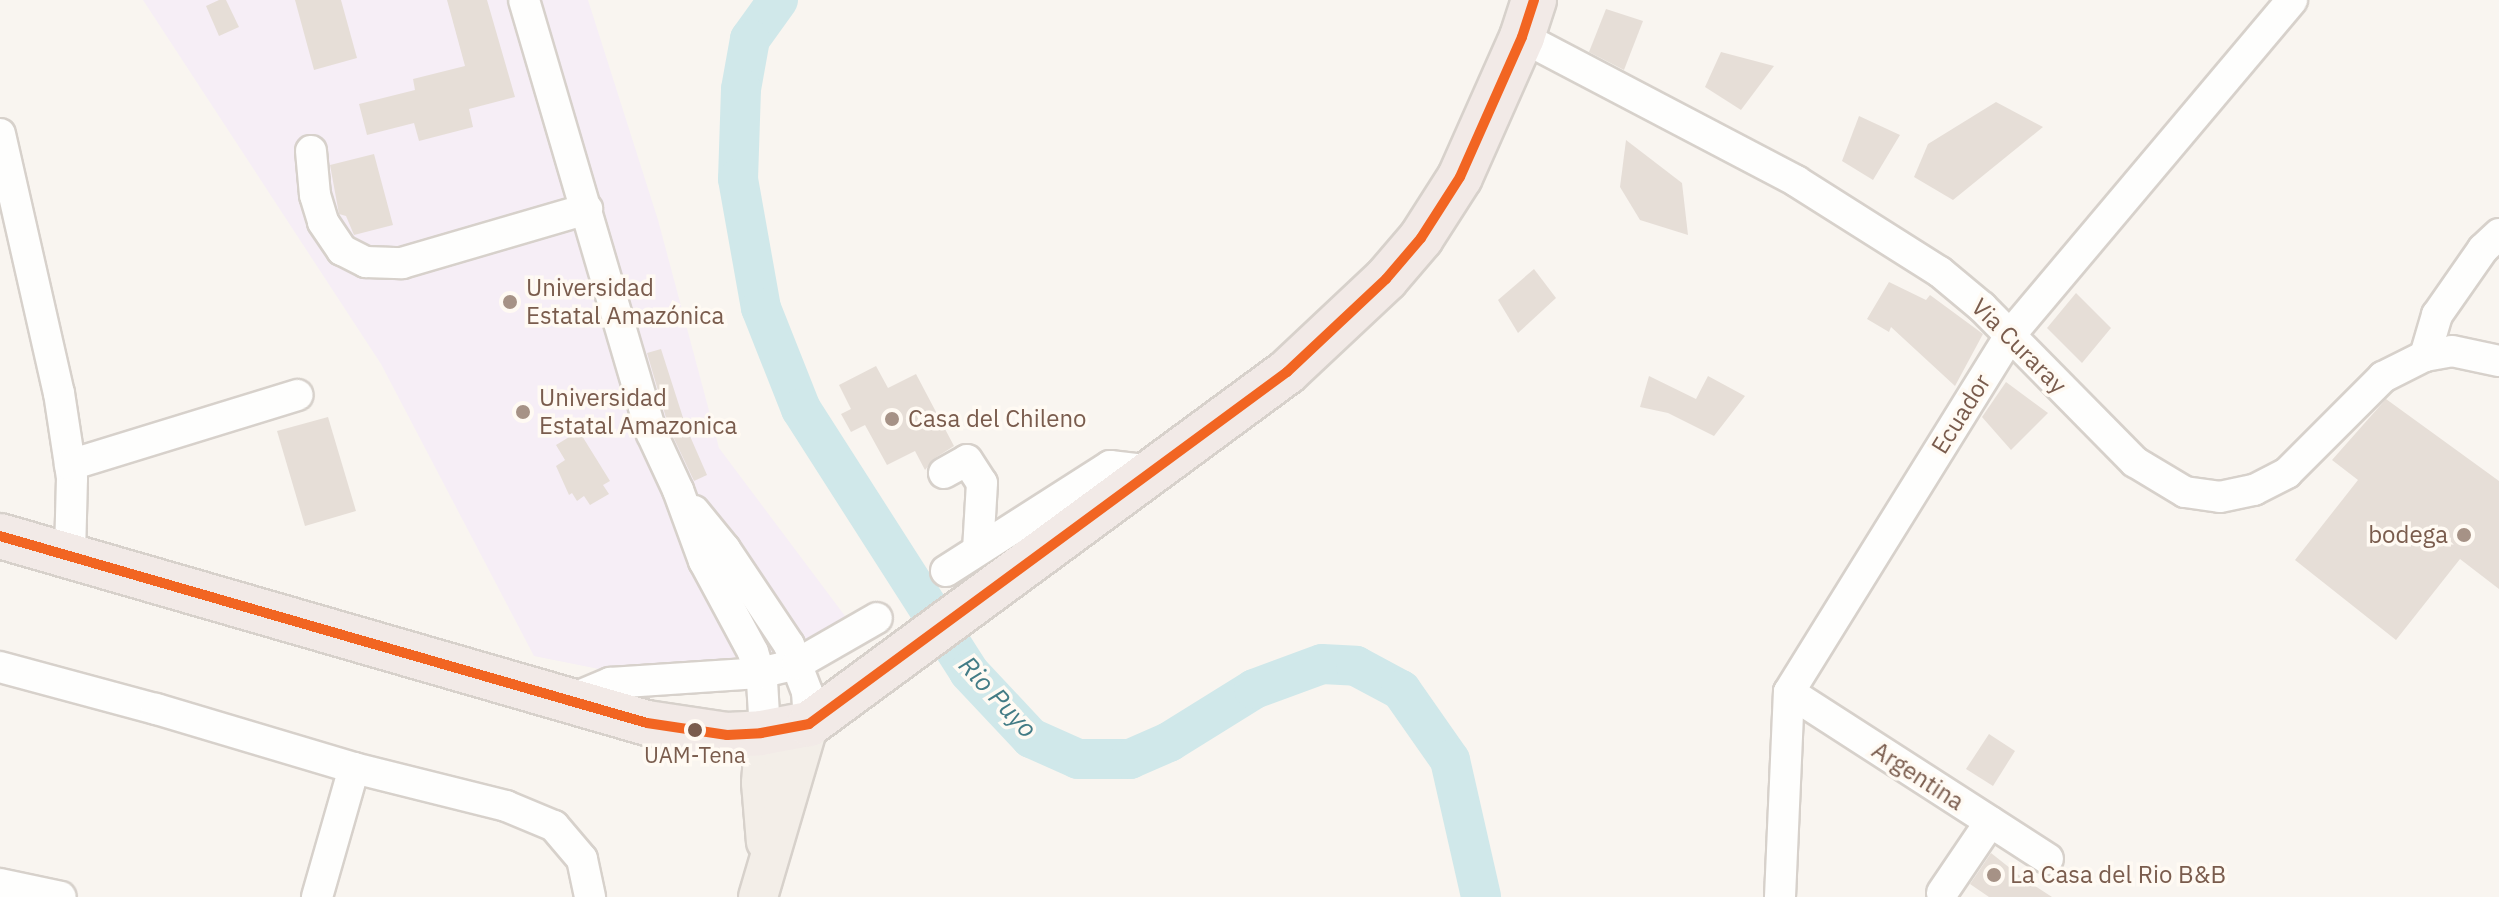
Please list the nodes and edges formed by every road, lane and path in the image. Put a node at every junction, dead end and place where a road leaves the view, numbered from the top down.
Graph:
1 (524, 0) edge
2 (2292, 0) edge
3 (1528, 18) edge
4 (0, 134) edge
5 (311, 151) dead end
6 (587, 209) junction
7 (2499, 234) edge
8 (2010, 335) junction
9 (2425, 356) junction
10 (2499, 361) edge
11 (297, 395) dead end
12 (70, 465) junction
13 (1153, 471) junction
14 (944, 473) dead end
15 (678, 490) junction
16 (0, 536) edge
17 (978, 550) junction
18 (70, 556) junction
19 (946, 571) dead end
20 (877, 618) dead end
21 (797, 664) junction
22 (0, 667) edge
23 (759, 673) junction
24 (1789, 692) junction
25 (567, 701) junction
26 (809, 724) junction
27 (765, 732) junction
28 (354, 768) junction
29 (1990, 822) junction
30 (2048, 859) dead end
31 (763, 879) edge
32 (0, 884) edge
33 (1942, 893) dead end
34 (61, 897) edge
35 (317, 897) edge
36 (590, 897) edge
37 (1780, 897) edge

1 - 6 street
2 - 8 street, Ecuador
3 - 8 street, Via Curaray
3 - 13 highway
4 - 12 street
5 - 6 street
6 - 15 street
7 - 9 street
8 - 9 street, Via Curaray
8 - 24 street, Ecuador
9 - 10 street, Via Curaray
11 - 12 street
12 - 18 street
13 - 17 street
13 - 26 highway
14 - 17 street
15 - 21 street
15 - 23 street
16 - 18 highway
17 - 19 street
18 - 25 highway
20 - 21 street
21 - 23 street
21 - 26 street
22 - 28 street
23 - 25 street
23 - 27 street
24 - 29 street, Argentina
24 - 37 street, Ecuador
25 - 27 highway
26 - 27 highway
26 - 31 main road
27 - 31 main road
28 - 35 street
28 - 36 street
29 - 30 street, Argentina
29 - 33 street
32 - 34 street

